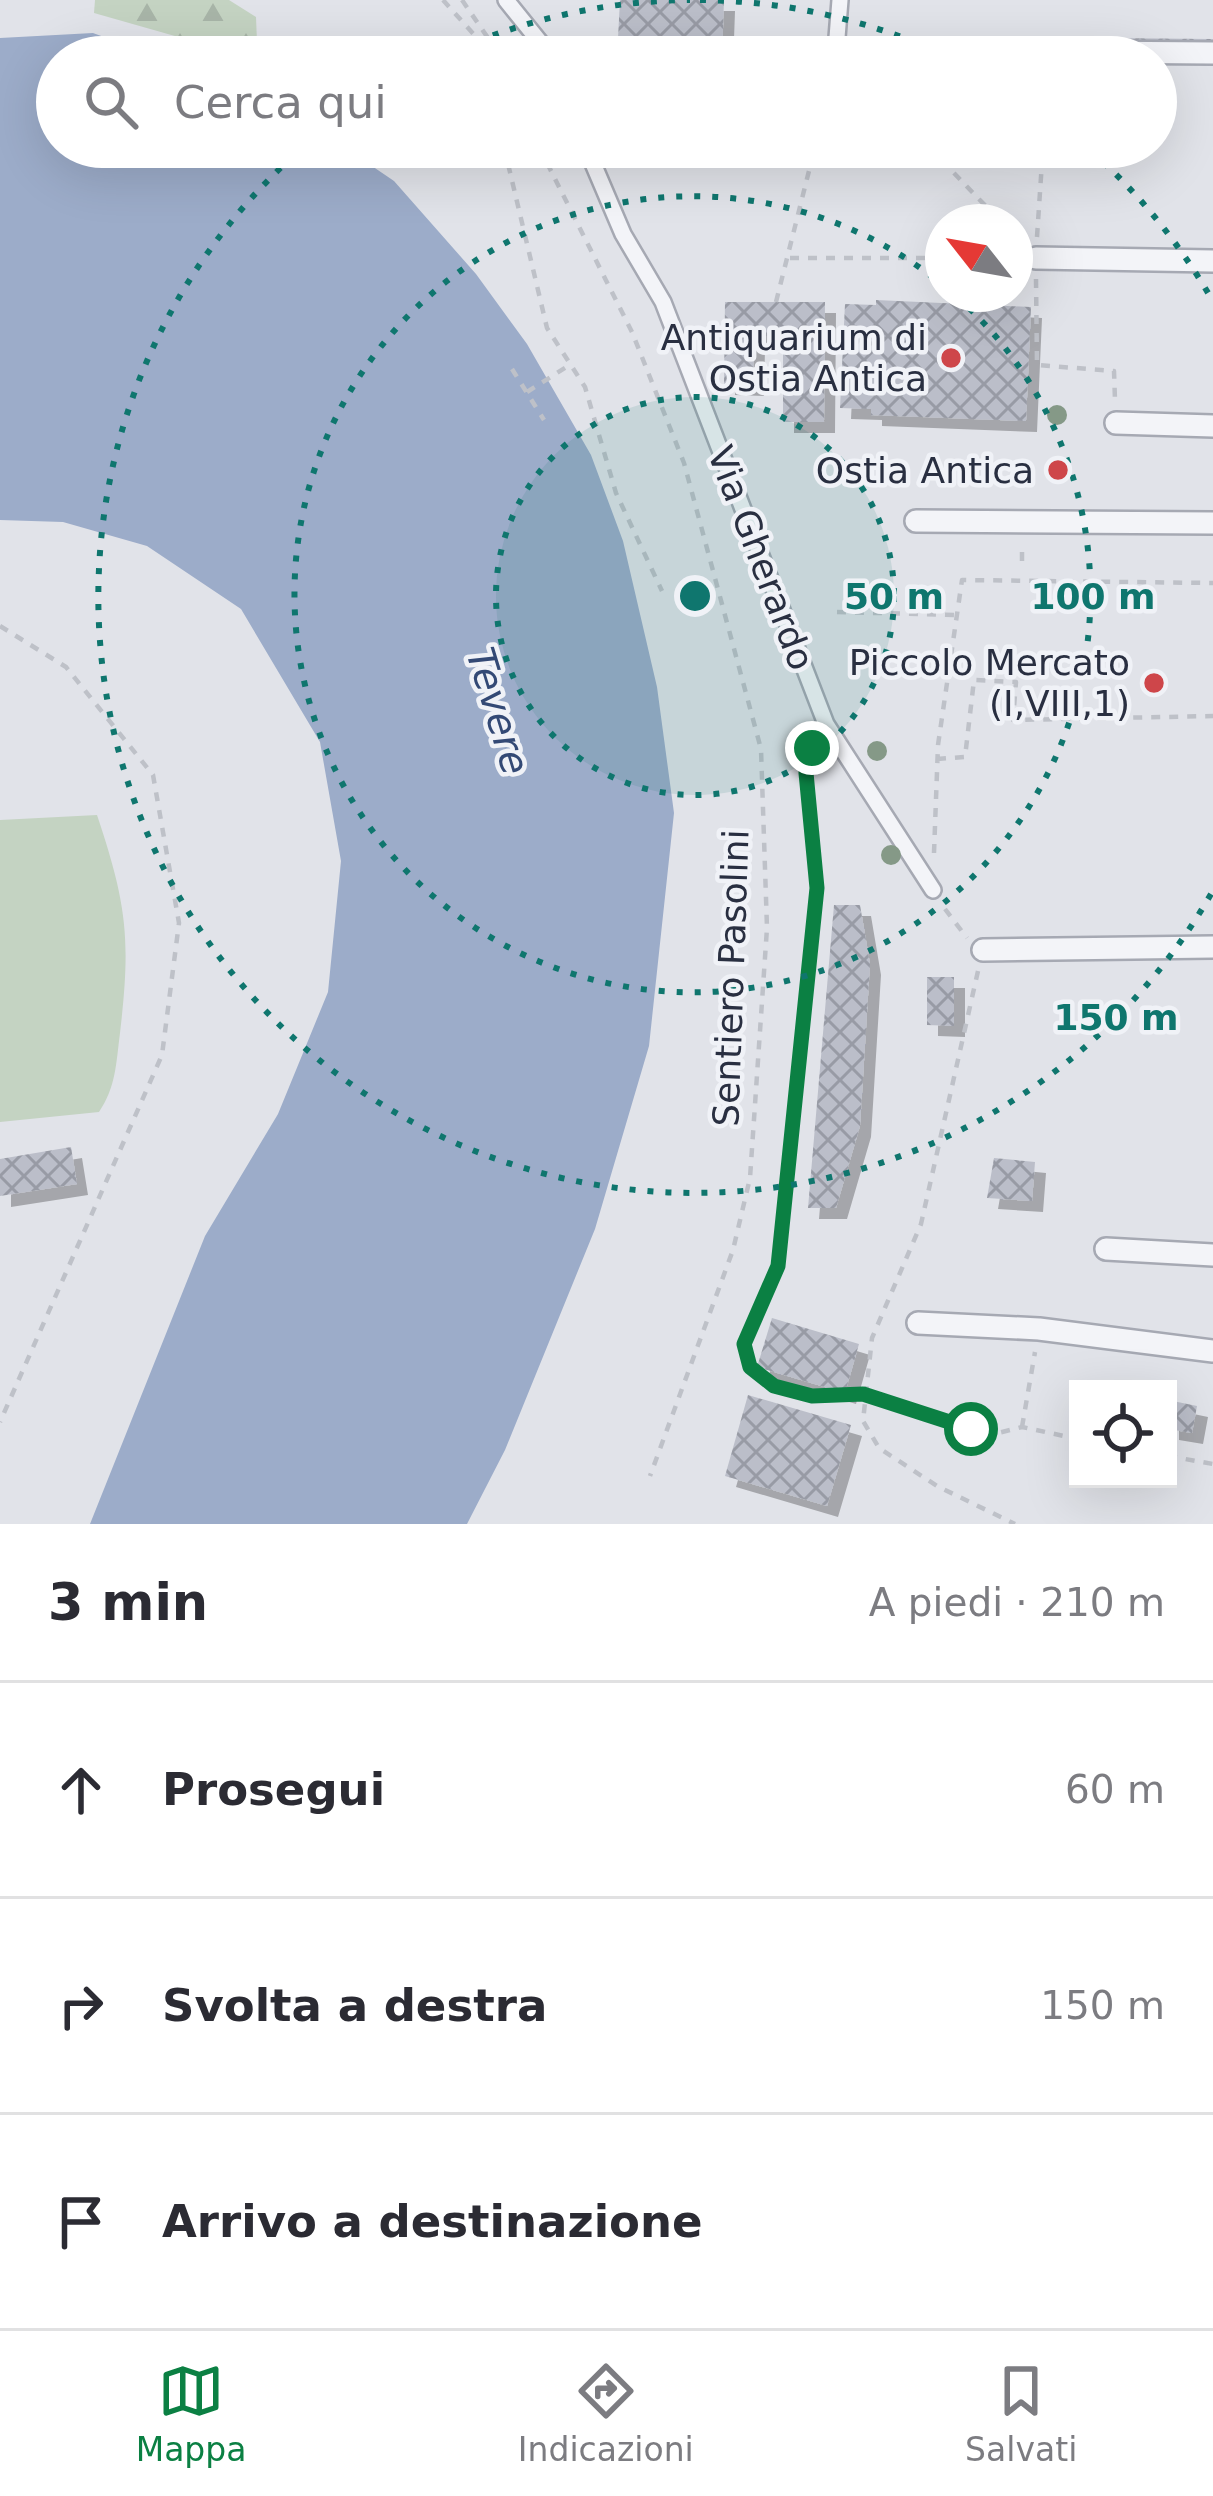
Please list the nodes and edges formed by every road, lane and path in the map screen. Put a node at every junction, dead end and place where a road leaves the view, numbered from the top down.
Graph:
1 (443, 0) edge
2 (462, 0) edge
3 (506, 0) edge
4 (840, 0) edge
5 (478, 36) edge
6 (485, 36) edge
7 (535, 36) edge
8 (837, 36) edge
9 (1177, 53) edge
10 (1213, 53) edge
11 (509, 168) edge
12 (550, 168) edge
13 (595, 168) edge
14 (809, 168) edge
15 (949, 168) edge
16 (1041, 168) edge
17 (984, 204) edge
18 (790, 258) junction
19 (925, 258) edge
20 (1036, 258) junction
21 (1213, 261) edge
22 (776, 302) dead end
23 (570, 364) junction
24 (512, 369) dead end
25 (527, 392) junction
26 (544, 420) dead end
27 (1116, 423) joint
28 (1213, 426) edge
29 (916, 521) dead end
30 (1213, 523) edge
31 (1022, 545) dead end
32 (1022, 561) dead end
33 (1213, 583) edge
34 (662, 591) dead end
35 (837, 612) dead end
36 (957, 616) junction
37 (0, 626) edge
38 (1213, 716) edge
39 (826, 724) junction
40 (937, 759) junction
41 (933, 890) junction
42 (1213, 947) edge
43 (982, 950) junction
44 (1106, 1249) dead end
45 (1213, 1255) edge
46 (919, 1323) dead end
47 (1039, 1329) junction
48 (1213, 1351) edge
49 (863, 1394) junction
50 (0, 1422) edge
51 (1022, 1427) junction
52 (1069, 1436) edge
53 (1177, 1458) edge
54 (1213, 1464) edge
55 (650, 1476) dead end
56 (1015, 1524) edge

1 - 5 path
2 - 6 path
3 - 7 lane
4 - 8 lane
9 - 10 street
11 - 23 path
12 - 55 path, Sentiero Pasolini
13 - 39 lane, Via Gherardo
14 - 18 path
15 - 17 path
16 - 20 path
18 - 19 path
18 - 22 path
20 - 21 street
20 - 27 path
23 - 25 path
23 - 34 path
24 - 25 path
25 - 26 path
27 - 28 street
29 - 30 street
31 - 32 path
33 - 36 path
35 - 36 path
36 - 40 path
37 - 50 path
38 - 40 path
39 - 41 lane, Via Gherardo
39 - 49 path
40 - 41 path
41 - 43 path
42 - 43 street
43 - 49 path
44 - 45 street
46 - 47 street
47 - 48 street
47 - 51 path
49 - 51 path
49 - 56 path
51 - 52 path
53 - 54 path

